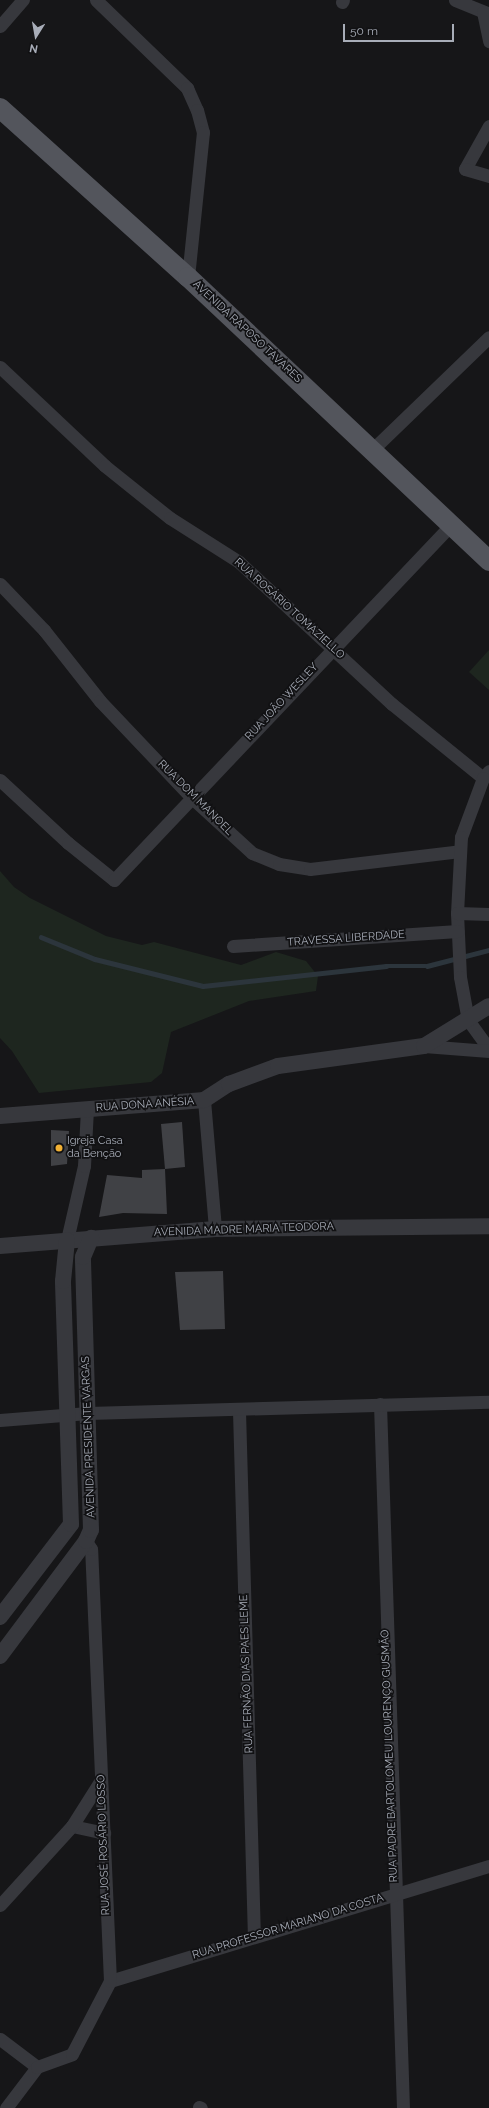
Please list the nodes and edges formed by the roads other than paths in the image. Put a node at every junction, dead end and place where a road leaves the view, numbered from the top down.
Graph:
1 (23, 0) edge
2 (96, 0) edge
3 (455, 0) edge
4 (486, 13) edge
5 (0, 26) edge
6 (489, 41) edge
7 (0, 108) edge
8 (489, 126) edge
9 (489, 176) edge
10 (188, 277) junction
11 (489, 337) edge
12 (0, 367) edge
13 (374, 449) junction
14 (451, 525) junction
15 (489, 561) edge
16 (0, 584) edge
17 (333, 649) junction
18 (486, 775) edge
19 (0, 780) edge
20 (192, 798) junction
21 (460, 851) junction
22 (457, 913) junction
23 (489, 914) edge
24 (458, 937) junction
25 (233, 946) dead end
26 (489, 1006) edge
27 (468, 1020) junction
28 (424, 1046) junction
29 (489, 1050) edge
30 (204, 1100) junction
31 (88, 1109) junction
32 (0, 1116) edge
33 (489, 1226) edge
34 (215, 1229) junction
35 (90, 1238) junction
36 (67, 1240) junction
37 (0, 1246) edge
38 (489, 1402) edge
39 (380, 1404) junction
40 (239, 1411) junction
41 (88, 1413) junction
42 (68, 1414) junction
43 (0, 1420) edge
44 (86, 1541) junction
45 (0, 1617) edge
46 (0, 1656) edge
47 (101, 1780) junction
48 (72, 1826) junction
49 (104, 1833) junction
50 (489, 1866) edge
51 (394, 1896) junction
52 (0, 1905) edge
53 (254, 1937) junction
54 (110, 1981) junction
55 (0, 2039) edge
56 (37, 2067) junction
57 (6, 2108) edge
58 (403, 2108) edge

1 - 5 street
2 - 10 street
3 - 4 street
4 - 6 street
7 - 10 main road, AVENIDA RAPOSO TAVARES
8 - 9 street
10 - 13 main road, AVENIDA RAPOSO TAVARES
11 - 13 street
12 - 17 street, RUA ROSÁRIO TOMAZIELLO
13 - 14 main road, AVENIDA RAPOSO TAVARES
14 - 15 main road, AVENIDA RAPOSO TAVARES
14 - 17 street, RUA JOÃO WESLEY
16 - 20 street, RUA DOM MANOEL
17 - 18 street, RUA ROSÁRIO TOMAZIELLO
17 - 20 street, RUA JOÃO WESLEY
18 - 21 street
19 - 20 street, RUA JOÃO WESLEY
20 - 21 street, RUA DOM MANOEL
21 - 22 street
22 - 23 street
22 - 24 street
24 - 25 street, TRAVESSA LIBERDADE
24 - 27 street
26 - 27 street, RUA DONA ANÉSIA
27 - 28 street, RUA DONA ANÉSIA
27 - 29 street
28 - 29 street, RUA DONA ANÉSIA
28 - 30 street, RUA DONA ANÉSIA
30 - 31 street, RUA DONA ANÉSIA
30 - 34 street
31 - 32 street, RUA DONA ANÉSIA
31 - 36 street
33 - 34 street, AVENIDA MADRE MARIA TEODORA
34 - 35 street, AVENIDA MADRE MARIA TEODORA
35 - 36 street, AVENIDA MADRE MARIA TEODORA
35 - 41 street, AVENIDA PRESIDENTE VARGAS
36 - 37 street, AVENIDA MADRE MARIA TEODORA
36 - 42 street, AVENIDA PRESIDENTE VARGAS
38 - 39 street
39 - 40 street
39 - 51 street, RUA PADRE BARTOLOMEU LOURENÇO GUSMÃO
40 - 41 street
40 - 53 street, RUA FERNÃO DIAS PAES LEME
41 - 42 street
41 - 44 street, AVENIDA PRESIDENTE VARGAS
42 - 43 street
42 - 45 street, AVENIDA PRESIDENTE VARGAS
44 - 46 street, AVENIDA PRESIDENTE VARGAS
44 - 47 street, RUA JOSÉ ROSÁRIO LOSSO
47 - 48 street
47 - 49 street, RUA JOSÉ ROSÁRIO LOSSO
48 - 49 street
48 - 52 street
49 - 54 street, RUA JOSÉ ROSÁRIO LOSSO
50 - 51 street, RUA PROFESSOR MARIANO DA COSTA
51 - 53 street, RUA PROFESSOR MARIANO DA COSTA
51 - 58 street, RUA PADRE BARTOLOMEU LOURENÇO GUSMÃO
53 - 54 street, RUA PROFESSOR MARIANO DA COSTA
54 - 56 street, RUA JOSÉ ROSÁRIO LOSSO
55 - 56 street
56 - 57 street

